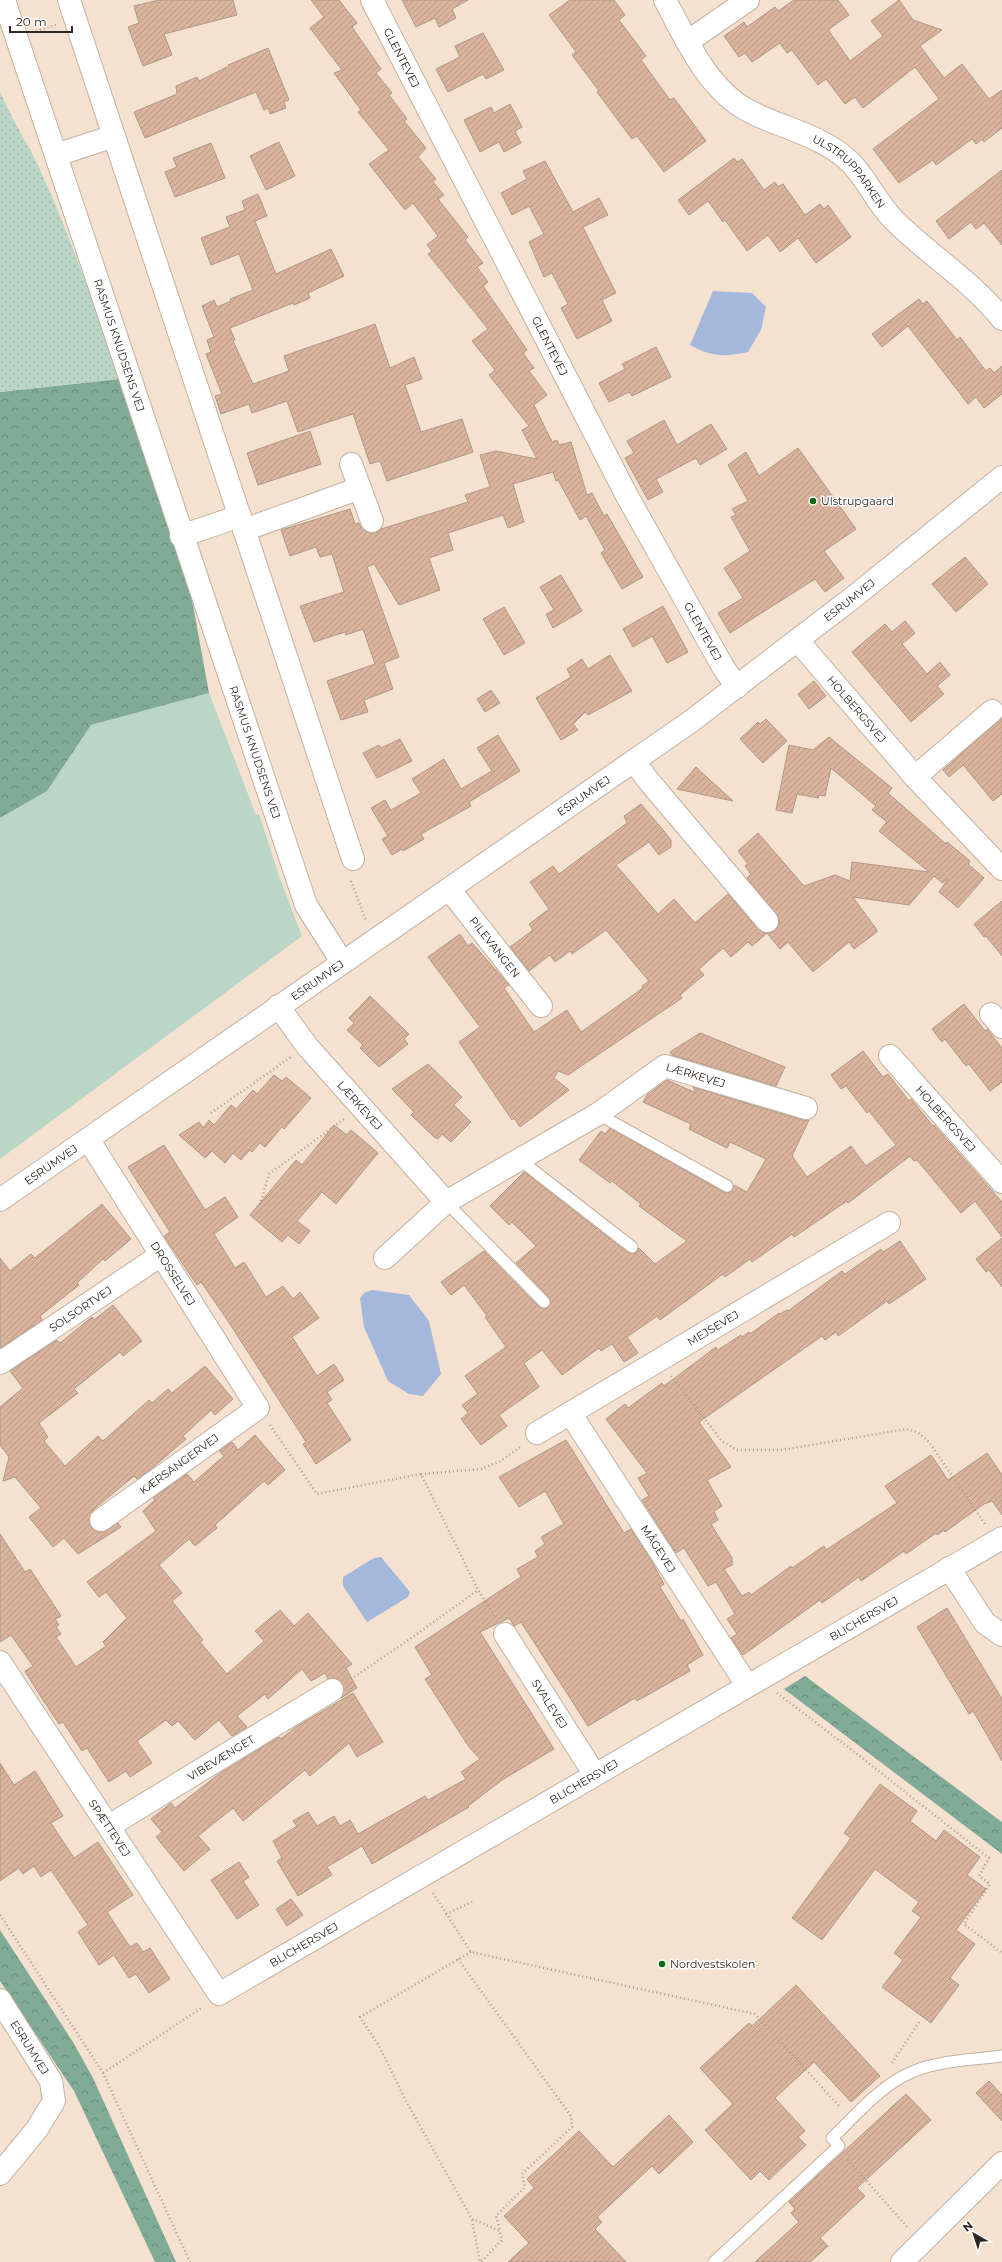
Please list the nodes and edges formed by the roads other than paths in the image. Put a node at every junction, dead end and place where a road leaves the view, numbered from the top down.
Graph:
1 (4, 0) edge
2 (69, 0) edge
3 (372, 0) edge
4 (665, 0) edge
5 (748, 0) edge
6 (687, 42) junction
7 (114, 136) junction
8 (56, 155) junction
9 (1002, 319) edge
10 (351, 464) dead end
11 (1002, 477) edge
12 (360, 488) junction
13 (372, 521) dead end
14 (242, 522) junction
15 (182, 536) junction
16 (798, 641) junction
17 (737, 687) junction
18 (992, 711) dead end
19 (634, 761) junction
20 (915, 777) junction
21 (353, 859) road end
22 (1002, 869) edge
23 (449, 889) junction
24 (767, 921) dead end
25 (342, 962) junction
26 (278, 1006) junction
27 (541, 1006) dead end
28 (890, 1056) dead end
29 (806, 1108) dead end
30 (598, 1114) junction
31 (88, 1139) junction
32 (520, 1160) junction
33 (1002, 1182) edge
34 (727, 1186) dead end
35 (0, 1200) edge
36 (446, 1202) junction
37 (889, 1223) dead end
38 (632, 1247) dead end
39 (161, 1255) junction
40 (385, 1258) dead end
41 (544, 1302) dead end
42 (0, 1363) edge
43 (258, 1408) joint
44 (570, 1413) junction
45 (537, 1433) road end
46 (100, 1520) dead end
47 (999, 1539) edge
48 (949, 1568) junction
49 (505, 1634) road end
50 (1002, 1635) edge
51 (0, 1662) edge
52 (747, 1685) junction
53 (332, 1690) road end
54 (595, 1775) junction
55 (108, 1826) junction
56 (219, 1994) joint
57 (0, 2000) edge
58 (1002, 2056) edge
59 (1002, 2163) edge
60 (0, 2174) edge
61 (714, 2262) edge
62 (902, 2262) edge

1 - 8 street, RASMUS KNUDSENS VEJ
2 - 7 street
3 - 17 street, GLENTEVEJ
4 - 6 street, ULSTRUPPARKEN
5 - 6 street
6 - 9 street, ULSTRUPPARKEN
7 - 8 street
7 - 14 street
8 - 15 street, RASMUS KNUDSENS VEJ
10 - 12 street
11 - 16 street, ESRUMVEJ
12 - 13 street
12 - 14 street
14 - 15 street
14 - 21 street
15 - 25 street, RASMUS KNUDSENS VEJ
16 - 17 street, ESRUMVEJ
16 - 20 street, HOLBERGSVEJ
17 - 19 street, ESRUMVEJ
18 - 20 street
19 - 23 street, ESRUMVEJ
19 - 24 street
20 - 22 street, HOLBERGSVEJ
23 - 25 street, ESRUMVEJ
23 - 27 street, PILEVANGEN
25 - 26 street, ESRUMVEJ
26 - 31 street, ESRUMVEJ
26 - 36 street, LÆRKEVEJ
28 - 33 street, HOLBERGSVEJ
29 - 30 street, LÆRKEVEJ
30 - 32 street, LÆRKEVEJ
30 - 34 lane
31 - 35 street, ESRUMVEJ
31 - 39 street, DROSSELVEJ
32 - 36 street, LÆRKEVEJ
32 - 38 lane
36 - 40 street, LÆRKEVEJ
36 - 41 lane, LÆRKEVEJ
37 - 44 street, MEJSEVEJ
39 - 42 street, SOLSORTVEJ
39 - 43 street, DROSSELVEJ
43 - 46 street, KÆRSANGERVEJ
44 - 45 street, MEJSEVEJ
44 - 52 street, MÅGEVEJ
47 - 48 street, BLICHERSVEJ
48 - 50 street
48 - 52 street, BLICHERSVEJ
49 - 54 street, SVALEVEJ
51 - 55 street, SPÆTTEVEJ
52 - 54 street, BLICHERSVEJ
53 - 55 street, VIBEVÆNGET
54 - 56 street, BLICHERSVEJ
55 - 56 street, SPÆTTEVEJ
57 - 60 street, ESRUMVEJ
58 - 61 lane
59 - 62 street

